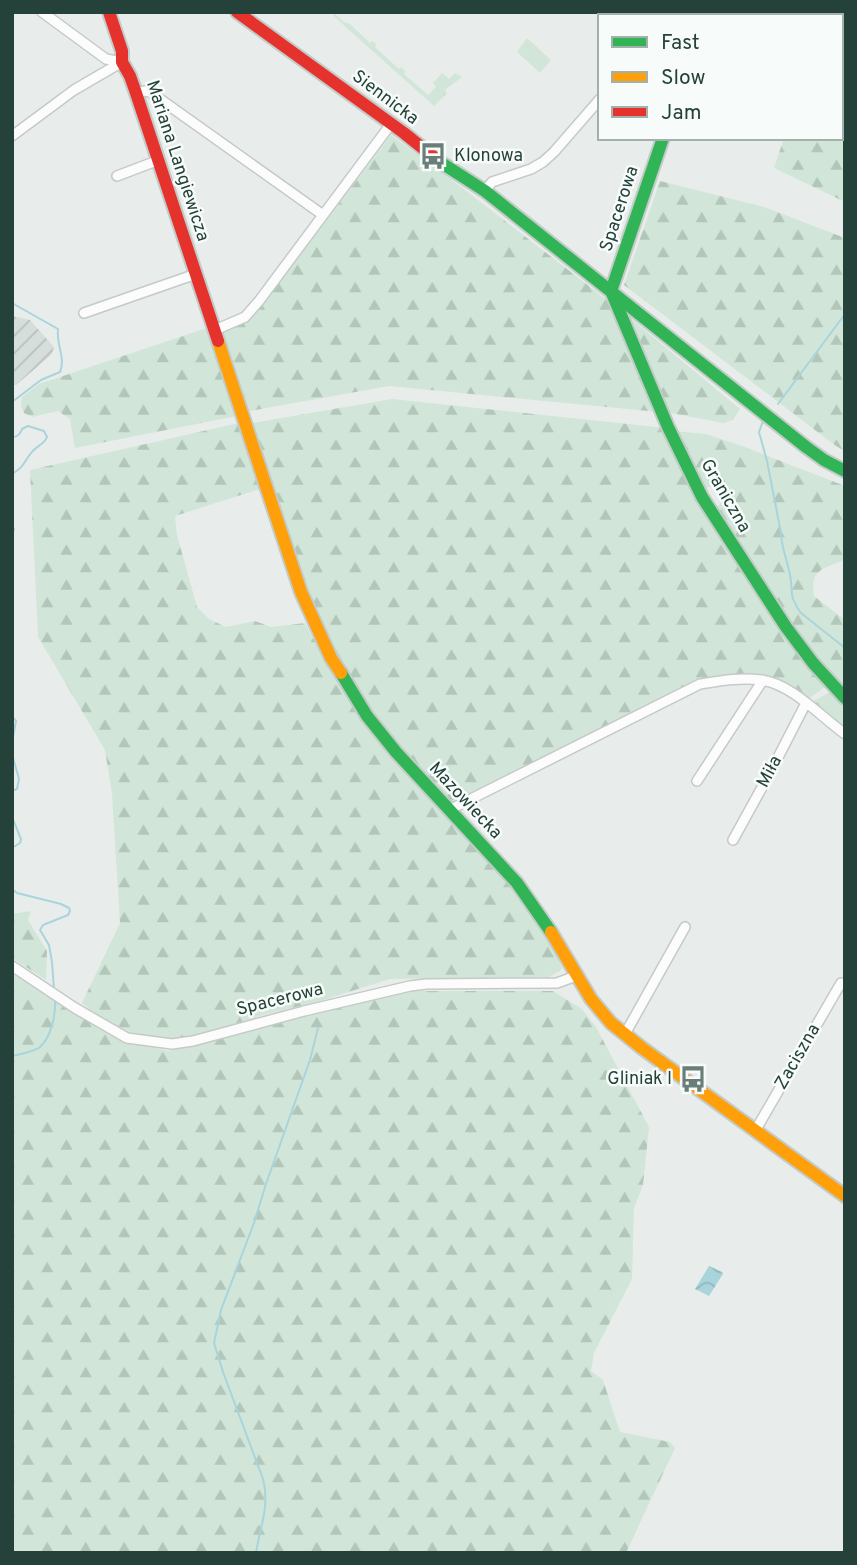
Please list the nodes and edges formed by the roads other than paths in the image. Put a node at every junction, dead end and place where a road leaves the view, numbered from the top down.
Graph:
1 (41, 12) edge
2 (109, 12) edge
3 (237, 12) edge
4 (122, 62) junction
5 (136, 93) junction
6 (598, 101) edge
7 (391, 124) junction
8 (12, 136) edge
9 (662, 140) edge
10 (159, 160) junction
11 (117, 176) dead end
12 (485, 191) junction
13 (323, 215) junction
14 (196, 274) junction
15 (611, 291) junction
16 (84, 313) dead end
17 (214, 325) junction
18 (845, 471) edge
19 (763, 680) junction
20 (845, 698) edge
21 (806, 703) junction
22 (845, 734) edge
23 (697, 780) dead end
24 (449, 810) junction
25 (733, 839) dead end
26 (685, 927) dead end
27 (12, 966) edge
28 (576, 976) junction
29 (841, 983) dead end
30 (625, 1034) junction
31 (755, 1131) junction
32 (843, 1189) edge

1 - 4 street
2 - 4 street, Mariana Langiewicza
3 - 7 street, Siennicka
4 - 5 street, Mariana Langiewicza
4 - 8 street
5 - 10 street, Mariana Langiewicza
5 - 13 street
6 - 12 street
7 - 12 street, Siennicka
7 - 13 street
9 - 15 street, Spacerowa
10 - 11 street
10 - 14 street, Mariana Langiewicza
12 - 15 street, Siennicka
13 - 17 street
14 - 16 street
14 - 17 street, Mariana Langiewicza
15 - 18 street, Siennicka
15 - 20 street, Graniczna
17 - 24 street, Mazowiecka
19 - 21 street
19 - 23 street
19 - 24 street
21 - 22 street
21 - 25 street, Miła
24 - 28 street, Mazowiecka
26 - 30 street
27 - 28 street, Spacerowa
28 - 30 street, Mazowiecka
29 - 31 street, Zaciszna
30 - 31 street, Mazowiecka
31 - 32 street, Mazowiecka

